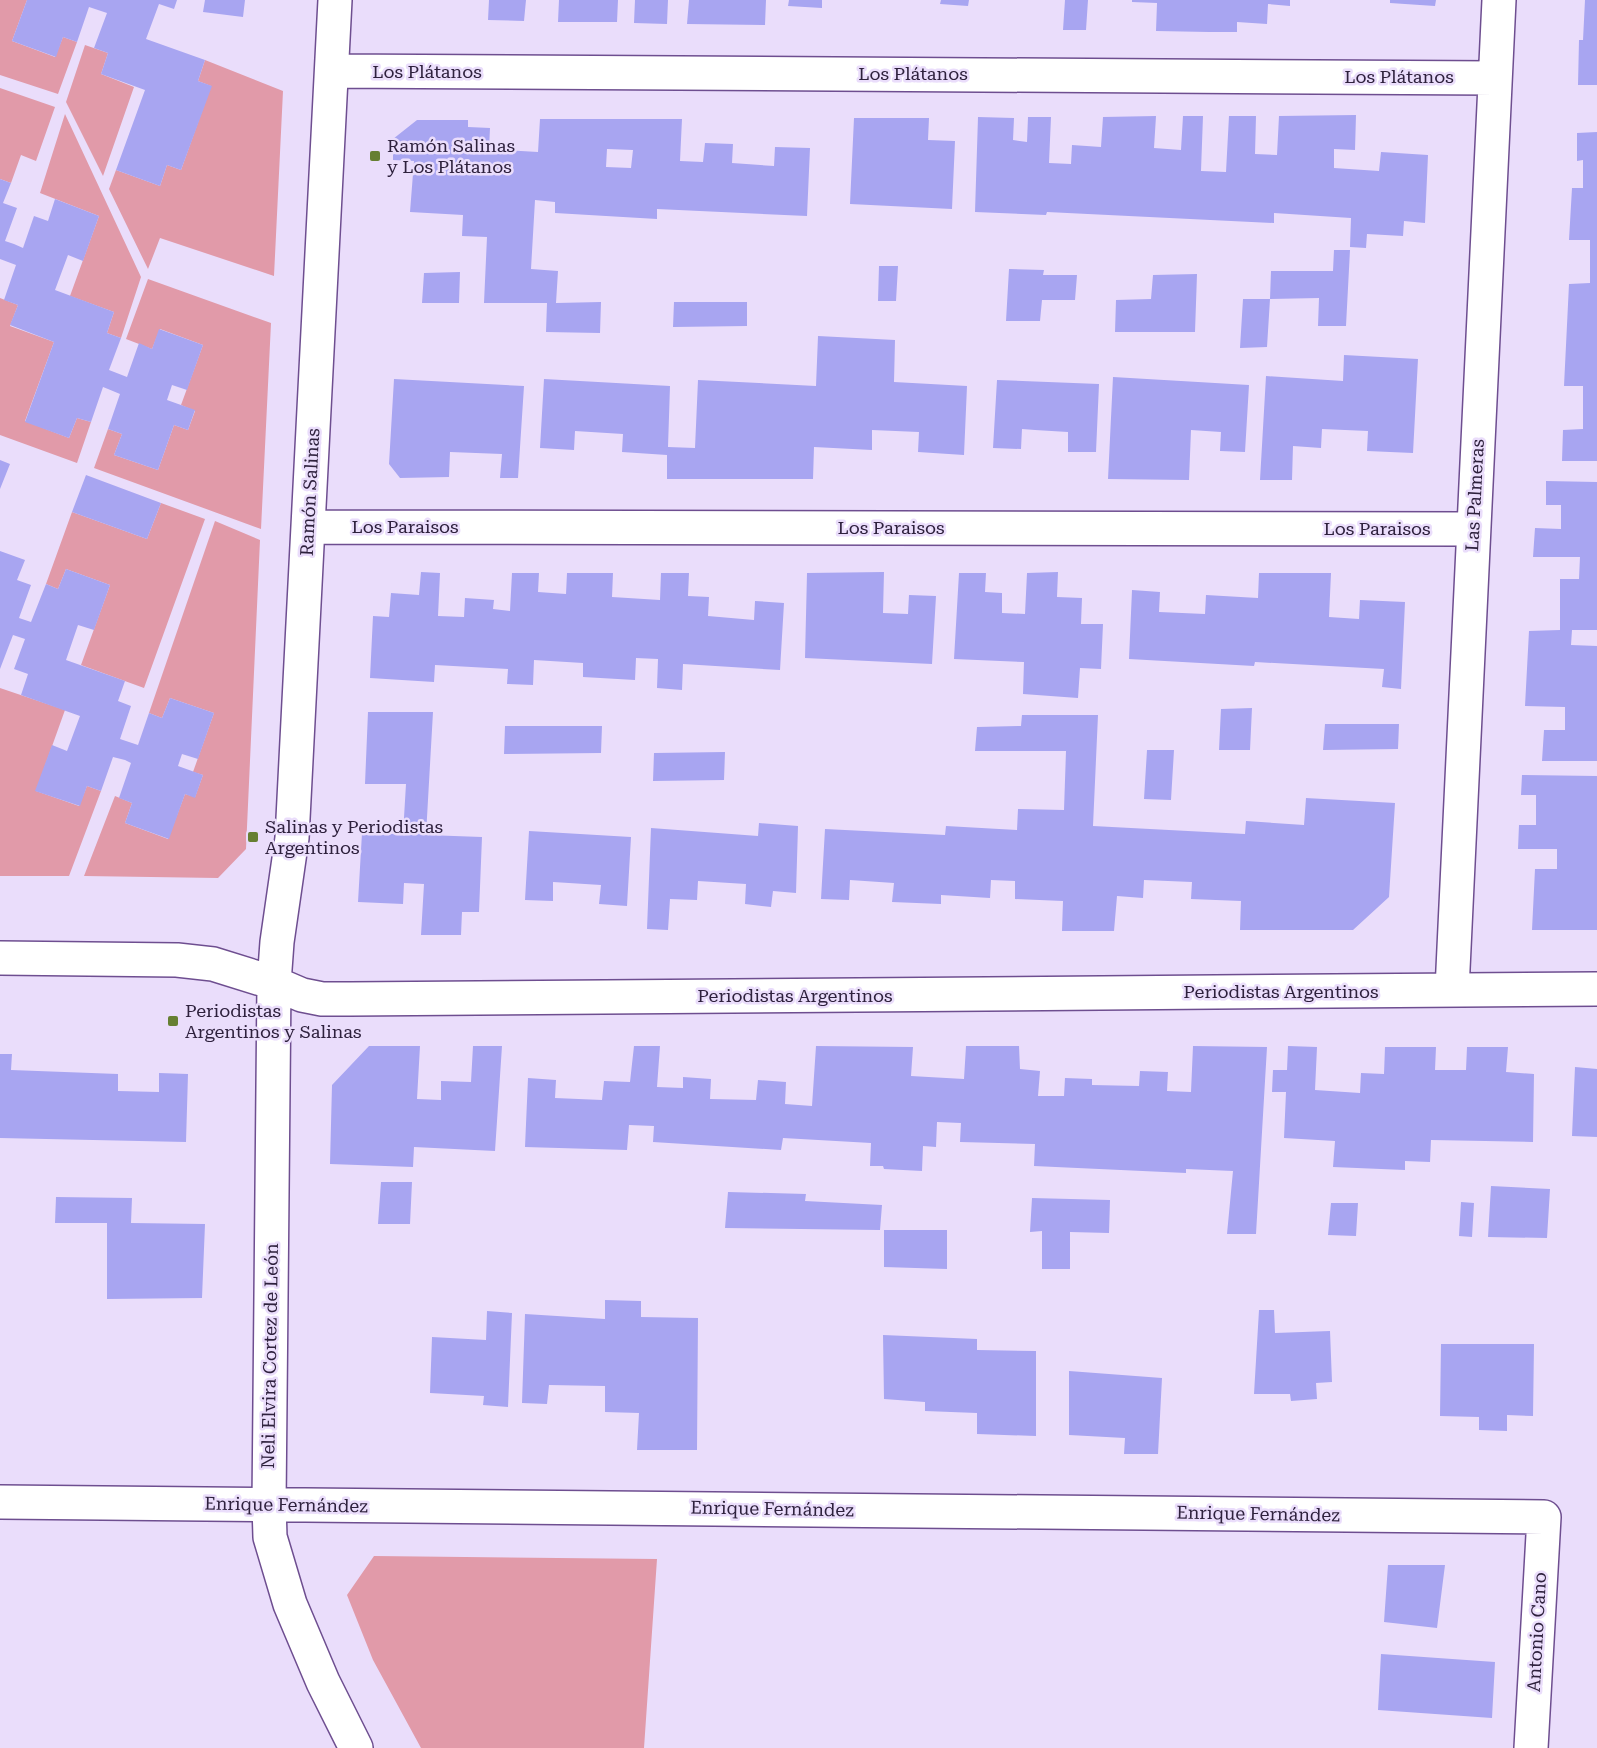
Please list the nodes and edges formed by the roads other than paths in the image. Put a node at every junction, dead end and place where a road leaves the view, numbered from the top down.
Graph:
1 (335, 0) edge
2 (1499, 0) edge
3 (332, 71) junction
4 (1495, 78) junction
5 (308, 527) junction
6 (1473, 529) junction
7 (0, 957) edge
8 (274, 983) junction
9 (1597, 989) edge
10 (1452, 990) junction
11 (0, 1502) edge
12 (269, 1505) junction
13 (1544, 1517) joint
14 (356, 1748) edge
15 (1531, 1748) edge

1 - 3 street, Ramón Salinas
2 - 4 street, Las Palmeras
3 - 4 street, Los Plátanos
3 - 5 street, Ramón Salinas
4 - 6 street, Las Palmeras
5 - 6 street, Los Paraisos
5 - 8 street, Ramón Salinas
6 - 10 street, Las Palmeras
7 - 8 street, Periodistas Argentinos
8 - 10 street, Periodistas Argentinos
8 - 12 street, Neli Elvira Cortez de León
9 - 10 street, Periodistas Argentinos
11 - 12 street, Enrique Fernández
12 - 13 street, Enrique Fernández
12 - 14 street, Neli Elvira Cortez de León
13 - 15 street, Antonio Cano

